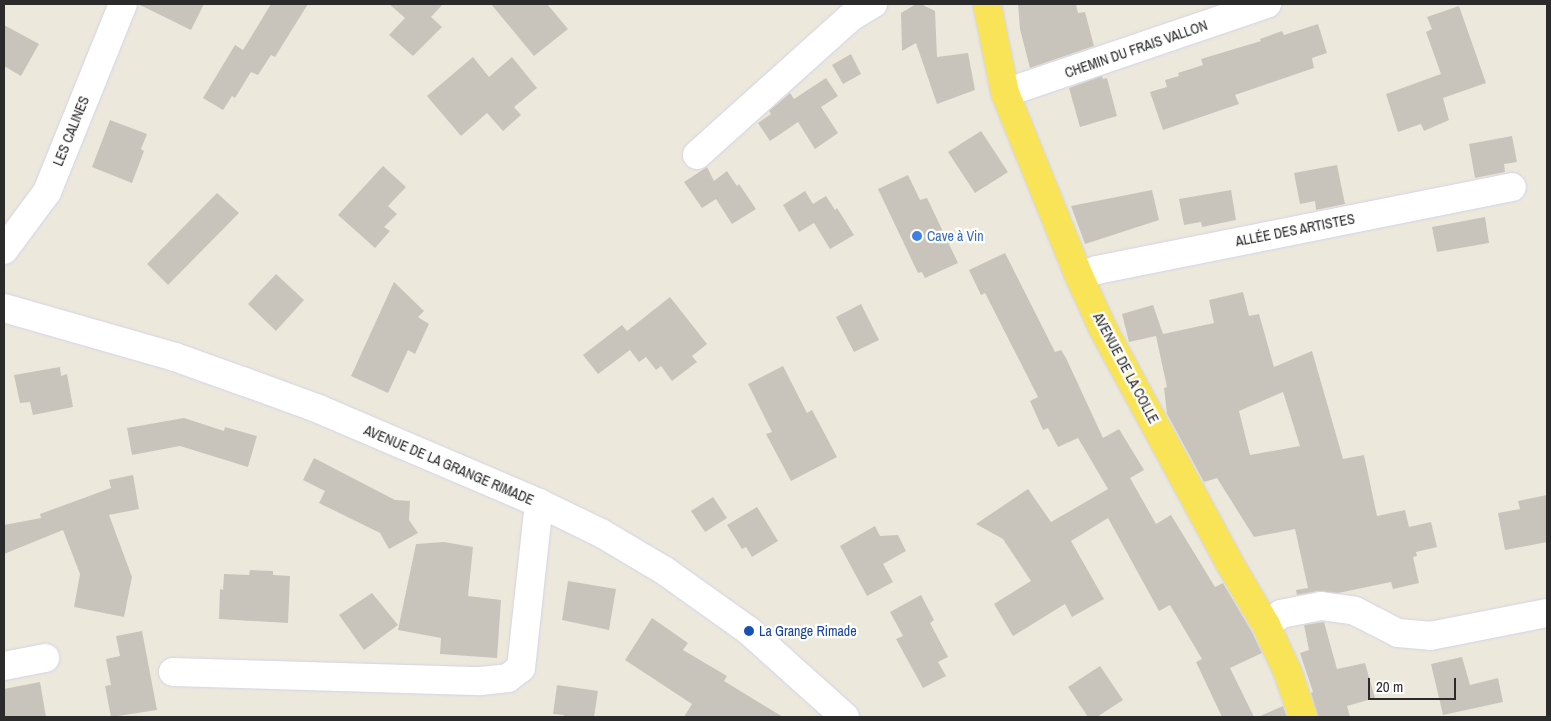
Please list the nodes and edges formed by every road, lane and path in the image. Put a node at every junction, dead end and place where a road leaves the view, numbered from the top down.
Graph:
1 (123, 4) edge
2 (872, 4) edge
3 (987, 4) edge
4 (1267, 4) edge
5 (1004, 93) junction
6 (697, 155) dead end
7 (1512, 187) dead end
8 (4, 250) edge
9 (1079, 276) junction
10 (4, 308) edge
11 (540, 503) junction
12 (1547, 613) edge
13 (1266, 625) junction
14 (45, 658) dead end
15 (4, 666) edge
16 (173, 672) dead end
17 (846, 717) edge
18 (1303, 717) edge

1 - 8 street, LES CALINES
2 - 6 street
3 - 5 main road, AVENUE DE LA COLLE
4 - 5 street, CHEMIN DU FRAIS VALLON
5 - 9 main road, AVENUE DE LA COLLE
7 - 9 street, ALLÉE DES ARTISTES
9 - 13 main road, AVENUE DE LA COLLE
10 - 11 street, AVENUE DE LA GRANGE RIMADE
11 - 16 street
11 - 17 street, AVENUE DE LA GRANGE RIMADE
12 - 13 street
13 - 18 main road, AVENUE DE LA COLLE
14 - 15 street

